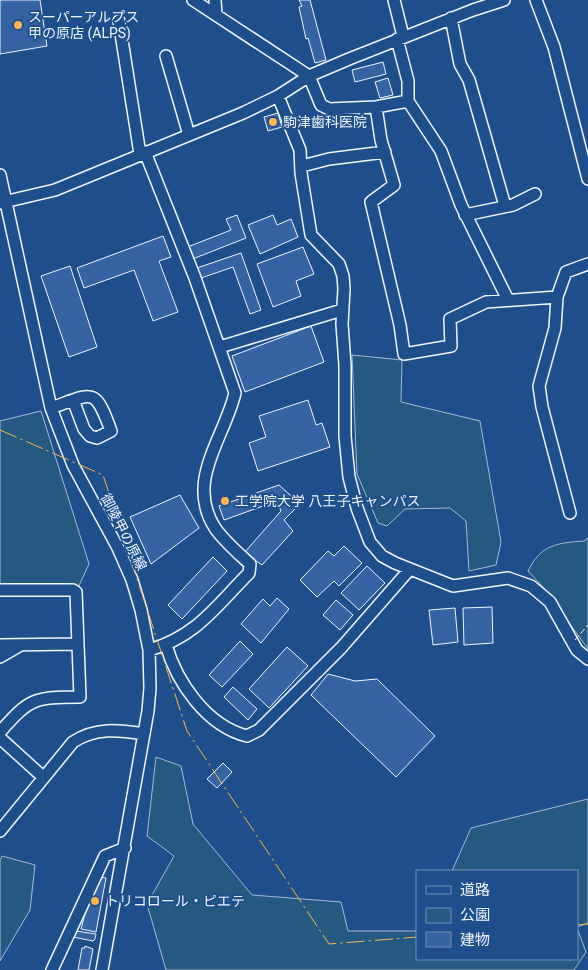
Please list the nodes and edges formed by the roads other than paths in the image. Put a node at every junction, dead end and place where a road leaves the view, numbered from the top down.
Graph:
1 (193, 0) edge
2 (215, 0) edge
3 (394, 0) edge
4 (504, 0) edge
5 (536, 0) edge
6 (216, 15) junction
7 (451, 18) junction
8 (119, 21) dead end
9 (400, 38) junction
10 (166, 56) dead end
11 (309, 76) junction
12 (278, 96) junction
13 (408, 101) junction
14 (376, 107) junction
15 (188, 135) junction
16 (385, 152) junction
17 (142, 153) junction
18 (302, 166) junction
19 (0, 175) edge
20 (588, 179) edge
21 (535, 194) dead end
22 (3, 203) edge
23 (504, 206) junction
24 (465, 215) junction
25 (588, 264) edge
26 (556, 297) junction
27 (508, 300) junction
28 (342, 310) junction
29 (220, 347) junction
30 (73, 400) dead end
31 (51, 408) junction
32 (570, 513) dead end
33 (410, 569) junction
34 (0, 590) edge
35 (77, 644) junction
36 (0, 645) edge
37 (20, 645) junction
38 (166, 645) junction
39 (149, 650) junction
40 (0, 657) edge
41 (588, 659) edge
42 (0, 732) edge
43 (144, 734) junction
44 (0, 738) edge
45 (43, 777) junction
46 (0, 831) edge
47 (125, 848) junction
48 (52, 970) edge
49 (102, 970) edge

1 - 6 street
2 - 6 street
3 - 9 street
4 - 7 street
5 - 20 street
6 - 11 street
7 - 9 street
7 - 23 street
8 - 17 street
9 - 11 street
9 - 13 street
10 - 15 street
11 - 12 street
11 - 14 street
12 - 15 street
12 - 18 street
13 - 14 street
13 - 24 street
14 - 16 street
15 - 17 street
16 - 18 street
16 - 27 street
17 - 22 street
17 - 29 street
18 - 28 street
19 - 22 street, 御陵甲の原線
21 - 23 street
22 - 31 street, 御陵甲の原線
23 - 24 street
24 - 27 street
25 - 26 street
26 - 27 street
26 - 32 street
28 - 29 street
28 - 33 street
29 - 38 street
30 - 31 street
31 - 39 street, 御陵甲の原線
33 - 38 street
33 - 41 street
34 - 35 street
35 - 37 street
35 - 42 street
36 - 37 street
37 - 40 street
38 - 39 street
39 - 43 street, 御陵甲の原線
43 - 45 street
43 - 47 street, 御陵甲の原線
44 - 45 street
45 - 46 street
47 - 48 street
47 - 49 street, 御陵甲の原線

